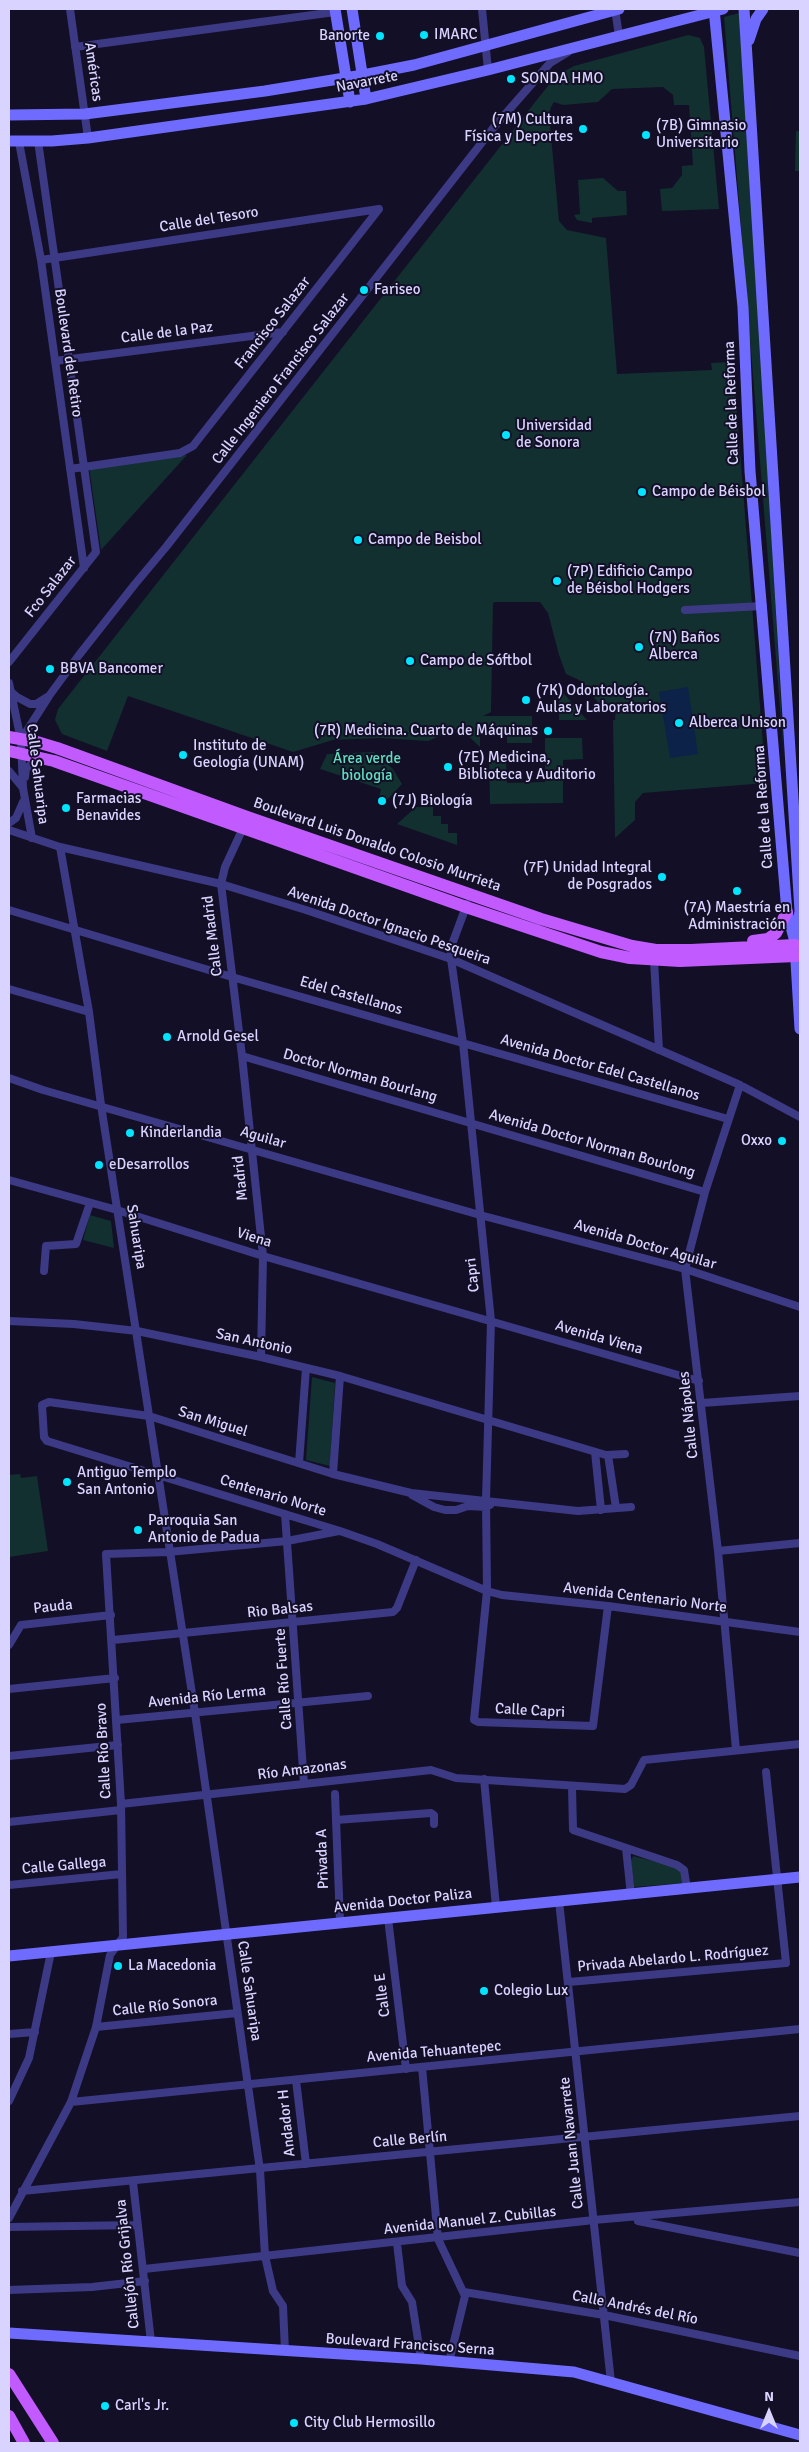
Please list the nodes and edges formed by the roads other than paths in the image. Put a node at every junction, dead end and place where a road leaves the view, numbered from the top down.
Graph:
1 (70, 9) edge
2 (352, 9) edge
3 (482, 9) edge
4 (616, 9) edge
5 (744, 9) edge
6 (764, 9) edge
7 (717, 10) edge
8 (335, 11) edge
9 (619, 36) junction
10 (487, 45) junction
11 (75, 47) junction
12 (576, 47) junction
13 (746, 52) junction
14 (488, 70) junction
15 (363, 75) junction
16 (346, 78) junction
17 (366, 99) junction
18 (350, 102) junction
19 (85, 114) junction
20 (9, 115) edge
21 (88, 138) junction
22 (14, 141) edge
23 (38, 142) junction
24 (380, 210) joint
25 (54, 258) junction
26 (41, 260) junction
27 (283, 332) junction
28 (69, 359) junction
29 (55, 361) junction
30 (84, 466) junction
31 (70, 469) junction
32 (96, 551) joint
33 (84, 568) junction
34 (762, 606) junction
35 (684, 610) dead end
36 (9, 662) edge
37 (9, 687) edge
38 (49, 696) junction
39 (15, 739) edge
40 (9, 751) edge
41 (22, 754) junction
42 (54, 761) junction
43 (9, 771) edge
44 (23, 788) junction
45 (24, 800) junction
46 (245, 822) junction
47 (9, 823) edge
48 (9, 830) edge
49 (32, 838) junction
50 (60, 846) junction
51 (221, 884) junction
52 (470, 894) junction
53 (466, 907) junction
54 (9, 910) edge
55 (796, 911) edge
56 (76, 928) junction
57 (543, 933) junction
58 (632, 946) junction
59 (798, 950) edge
60 (451, 959) junction
61 (654, 960) junction
62 (232, 977) junction
63 (9, 989) edge
64 (89, 1012) junction
65 (800, 1029) edge
66 (463, 1043) junction
67 (659, 1050) junction
68 (242, 1056) junction
69 (9, 1078) edge
70 (740, 1085) junction
71 (101, 1105) junction
72 (800, 1117) edge
73 (728, 1120) junction
74 (471, 1123) junction
75 (252, 1150) junction
76 (9, 1180) edge
77 (705, 1192) junction
78 (90, 1203) junction
79 (117, 1210) junction
80 (480, 1215) junction
81 (263, 1256) junction
82 (686, 1269) junction
83 (44, 1271) dead end
84 (800, 1307) edge
85 (9, 1321) edge
86 (491, 1321) junction
87 (137, 1331) junction
88 (261, 1357) junction
89 (306, 1368) junction
90 (340, 1376) junction
91 (699, 1380) junction
92 (800, 1396) edge
93 (702, 1403) junction
94 (149, 1416) junction
95 (488, 1419) junction
96 (47, 1441) joint
97 (596, 1452) junction
98 (625, 1454) dead end
99 (608, 1456) junction
100 (299, 1463) junction
101 (333, 1474) junction
102 (157, 1476) junction
103 (410, 1494) junction
104 (488, 1503) junction
105 (631, 1507) dead end
106 (616, 1508) junction
107 (601, 1510) junction
108 (284, 1514) junction
109 (340, 1531) junction
110 (287, 1542) junction
111 (800, 1543) edge
112 (718, 1551) junction
113 (168, 1552) junction
114 (416, 1560) junction
115 (487, 1591) junction
116 (608, 1606) junction
117 (111, 1615) junction
118 (293, 1622) junction
119 (725, 1622) junction
120 (800, 1632) edge
121 (183, 1633) junction
122 (113, 1640) junction
123 (9, 1645) edge
124 (115, 1678) junction
125 (9, 1689) edge
126 (368, 1696) dead end
127 (300, 1702) junction
128 (195, 1713) junction
129 (117, 1720) junction
130 (800, 1744) edge
131 (118, 1745) junction
132 (736, 1750) junction
133 (9, 1756) edge
134 (766, 1772) dead end
135 (484, 1779) junction
136 (304, 1784) junction
137 (572, 1787) junction
138 (207, 1794) junction
139 (334, 1794) dead end
140 (121, 1807) junction
141 (336, 1820) junction
142 (9, 1822) edge
143 (434, 1824) dead end
144 (626, 1848) junction
145 (122, 1874) junction
146 (800, 1878) edge
147 (777, 1880) junction
148 (9, 1884) edge
149 (687, 1889) junction
150 (631, 1895) junction
151 (559, 1901) junction
152 (496, 1907) junction
153 (388, 1918) junction
154 (340, 1922) junction
155 (227, 1935) junction
156 (117, 1946) junction
157 (51, 1952) junction
158 (9, 1956) edge
159 (569, 1982) junction
160 (237, 2013) junction
161 (96, 2027) junction
162 (800, 2029) edge
163 (35, 2032) junction
164 (9, 2034) edge
165 (576, 2052) junction
166 (422, 2068) junction
167 (406, 2069) junction
168 (296, 2080) junction
169 (248, 2085) junction
170 (9, 2101) edge
171 (71, 2102) junction
172 (800, 2116) edge
173 (584, 2137) junction
174 (429, 2153) junction
175 (306, 2164) junction
176 (260, 2170) junction
177 (133, 2182) junction
178 (22, 2191) junction
179 (800, 2202) edge
180 (9, 2218) edge
181 (629, 2219) junction
182 (594, 2220) junction
183 (138, 2225) junction
184 (9, 2227) edge
185 (438, 2239) junction
186 (397, 2242) junction
187 (800, 2253) edge
188 (265, 2256) junction
189 (144, 2269) junction
190 (145, 2282) junction
191 (9, 2290) edge
192 (464, 2292) junction
193 (604, 2315) junction
194 (9, 2333) edge
195 (151, 2342) junction
196 (285, 2352) junction
197 (800, 2356) edge
198 (421, 2358) junction
199 (450, 2362) junction
200 (9, 2374) edge
201 (611, 2382) junction
202 (9, 2416) edge
203 (800, 2435) edge
204 (24, 2443) edge
205 (53, 2443) edge

1 - 11 street, Américas
2 - 15 main road
3 - 10 street
4 - 9 street
4 - 10 main road, Navarrete
5 - 13 main road, Calle de la Reforma
6 - 13 main road
7 - 9 main road, Navarrete
7 - 34 main road, Calle de la Reforma
8 - 11 street
8 - 16 main road
9 - 12 main road, Navarrete
10 - 14 street
10 - 15 main road, Navarrete
11 - 19 street, Américas
12 - 14 main road, Navarrete
12 - 38 street, Calle Ingeniero Francisco Salazar
13 - 55 main road, Calle de la Reforma
14 - 17 main road, Navarrete
15 - 16 main road, Navarrete
15 - 17 main road
16 - 18 main road
16 - 19 main road, Navarrete
17 - 18 main road, Navarrete
18 - 21 main road, Navarrete
19 - 20 main road, Navarrete
19 - 21 street, Américas
21 - 23 main road, Navarrete
22 - 23 main road, Navarrete
22 - 26 street, Boulevard del Retiro
23 - 25 street, Boulevard del Retiro
24 - 25 street, Calle del Tesoro
24 - 27 street, Francisco Salazar
25 - 26 street, Calle del Tesoro
25 - 28 street, Boulevard del Retiro
26 - 29 street, Boulevard del Retiro
27 - 28 street, Calle de la Paz
27 - 30 street, Francisco Salazar
28 - 29 street, Calle de la Paz
28 - 30 street, Boulevard del Retiro
29 - 31 street, Boulevard del Retiro
30 - 31 street
30 - 32 street, Boulevard del Retiro
31 - 33 street, Boulevard del Retiro
32 - 33 street, Fco Salazar
33 - 36 street, Fco Salazar
34 - 35 street
34 - 55 main road, Calle de la Reforma
37 - 38 street
37 - 39 street, Calle Sahuaripa
38 - 39 street, Calle Ingeniero Francisco Salazar
39 - 41 street, Calle Sahuaripa
39 - 46 main road, Boulevard Luis Donaldo Colosio Murrieta
40 - 41 main road, Boulevard Luis Donaldo Colosio Murrieta
41 - 42 main road, Boulevard Luis Donaldo Colosio Murrieta
41 - 44 street, Calle Sahuaripa
42 - 44 street
42 - 46 main road, Boulevard Luis Donaldo Colosio Murrieta
43 - 44 street
44 - 45 street, Calle Sahuaripa
45 - 47 street
45 - 49 street, Calle Sahuaripa
46 - 51 street, Calle Madrid
46 - 52 main road, Boulevard Luis Donaldo Colosio Murrieta
46 - 53 main road, Boulevard Luis Donaldo Colosio Murrieta
48 - 49 street, Avenida Doctor Ignacio Pesqueira
49 - 50 street, Avenida Doctor Ignacio Pesqueira
50 - 51 street, Avenida Doctor Ignacio Pesqueira
50 - 56 street, Sahuaripa
51 - 60 street, Avenida Doctor Ignacio Pesqueira
51 - 62 street, Calle Madrid
52 - 53 street
52 - 58 main road, Boulevard Luis Donaldo Colosio Murrieta
53 - 57 main road, Boulevard Luis Donaldo Colosio Murrieta
53 - 60 street
54 - 56 street
55 - 58 main road
55 - 59 main road, Calle de la Reforma
56 - 62 street
56 - 64 street, Sahuaripa
57 - 58 main road
57 - 61 main road, Boulevard Luis Donaldo Colosio Murrieta
58 - 59 main road, Boulevard Luis Donaldo Colosio Murrieta
59 - 61 main road, Boulevard Luis Donaldo Colosio Murrieta
59 - 65 main road, Calle de la Reforma
60 - 66 street, Capri
60 - 67 street, Avenida Doctor Ignacio Pesqueira
61 - 67 street
62 - 66 street, Edel Castellanos
62 - 68 street, Calle Madrid
63 - 64 street
64 - 71 street, Sahuaripa
66 - 73 street, Avenida Doctor Edel Castellanos
66 - 74 street, Capri
67 - 70 street, Avenida Doctor Ignacio Pesqueira
68 - 74 street, Doctor Norman Bourlang
68 - 75 street, Madrid
69 - 71 street, Aguilar
70 - 72 street, Avenida Doctor Ignacio Pesqueira
70 - 73 street, Calle Nápoles
71 - 75 street, Aguilar
71 - 79 street, Sahuaripa
73 - 77 street, Calle Nápoles
74 - 77 street, Avenida Doctor Norman Bourlong
74 - 80 street, Capri
75 - 80 street, Aguilar
75 - 81 street, Madrid
76 - 78 street, Viena
77 - 82 street, Calle Nápoles
78 - 79 street, Viena
78 - 83 street
79 - 81 street, Viena
79 - 87 street, Sahuaripa
80 - 82 street, Avenida Doctor Aguilar
80 - 86 street, Capri
81 - 86 street, Viena
81 - 88 street, Madrid
82 - 84 street, Avenida Doctor Aguilar
82 - 91 street, Calle Nápoles
85 - 87 street, San Antonio
86 - 91 street, Avenida Viena
86 - 95 street, Capri
87 - 88 street, San Antonio
87 - 94 street, Sahuaripa
88 - 89 street, San Antonio
89 - 90 street, San Antonio
89 - 100 street
90 - 95 street, San Antonio
90 - 101 street
91 - 93 street, Calle Nápoles
92 - 93 street
93 - 112 street, Calle Nápoles
94 - 96 street, San Miguel
94 - 100 street, San Miguel
94 - 102 street, Sahuaripa
95 - 97 street, San Antonio
95 - 104 street, Capri
96 - 102 street, Centenario Norte
97 - 99 street
97 - 107 street
98 - 99 street
99 - 106 street
100 - 101 street, San Miguel
101 - 103 street, San Miguel
102 - 108 street, Centenario Norte
102 - 113 street, Sahuaripa
103 - 104 street, San Miguel
103 - 104 street, San Miguel
104 - 107 street
104 - 115 street, Capri
105 - 106 street
106 - 107 street
108 - 109 street, Centenario Norte
108 - 110 street, Calle Río Fuerte
109 - 110 street
109 - 114 street, Centenario Norte
110 - 113 street
110 - 118 street, Calle Río Fuerte
111 - 112 street
112 - 119 street, Calle Nápoles
113 - 117 street, Calle Río Bravo
113 - 121 street, Sahuaripa
114 - 115 street, Centenario Norte
114 - 118 street, Rio Balsas
115 - 116 street, Avenida Centenario Norte
115 - 116 street, Calle Capri
116 - 119 street, Avenida Centenario Norte
117 - 122 street, Calle Río Bravo
117 - 123 street, Pauda
118 - 121 street, Rio Balsas
118 - 127 street, Calle Río Fuerte
119 - 120 street, Avenida Centenario Norte
119 - 132 street, Calle Nápoles
121 - 122 street, Rio Balsas
121 - 128 street, Calle Sahuaripa
122 - 124 street, Calle Río Bravo
124 - 125 street
124 - 129 street, Calle Río Bravo
126 - 127 street, Avenida Río Lerma
127 - 128 street, Avenida Río Lerma
127 - 136 street, Calle Río Fuerte
128 - 129 street, Avenida Río Lerma
128 - 138 street, Calle Sahuaripa
129 - 131 street, Calle Río Bravo
130 - 132 street
131 - 133 street
131 - 140 street, Calle Río Bravo
132 - 137 street
134 - 147 street
135 - 136 street, Río Amazonas
135 - 137 street, Río Amazonas
135 - 152 street
136 - 138 street, Río Amazonas
137 - 144 street
138 - 140 street, Río Amazonas
138 - 155 street, Calle Sahuaripa
139 - 141 street, Privada A
140 - 142 street, Río Amazonas
140 - 145 street, Calle Río Bravo
141 - 143 street
141 - 154 street, Privada A
144 - 149 street
144 - 150 street
145 - 148 street, Calle Gallega
145 - 156 street, Calle Río Bravo
146 - 147 main road, Avenida Doctor Paliza
147 - 149 main road, Avenida Doctor Paliza
147 - 159 street, Privada Abelardo L. Rodríguez
149 - 150 main road, Avenida Doctor Paliza
150 - 151 main road, Avenida Doctor Paliza
151 - 152 main road, Avenida Doctor Paliza
151 - 159 street, Calle Juan Navarrete
152 - 153 main road, Avenida Doctor Paliza
153 - 154 main road, Avenida Doctor Paliza
153 - 167 street, Calle E
154 - 155 main road, Avenida Doctor Paliza
155 - 156 main road, Avenida Doctor Paliza
155 - 160 street, Calle Sahuaripa
156 - 157 main road, Avenida Doctor Paliza
156 - 161 street, Calle Río Bravo
157 - 158 main road, Avenida Doctor Paliza
157 - 163 street
159 - 165 street, Calle Juan Navarrete
160 - 161 street, Calle Río Sonora
160 - 169 street, Calle Sahuaripa
161 - 171 street, Calle Río Bravo
162 - 165 street, Avenida Tehuantepec
163 - 164 street
163 - 170 street
165 - 166 street, Avenida Tehuantepec
165 - 173 street, Calle Juan Navarrete
166 - 167 street, Avenida Tehuantepec
166 - 174 street
167 - 168 street, Avenida Tehuantepec
168 - 169 street, Avenida Tehuantepec
168 - 175 street, Andador H
169 - 171 street, Avenida Tehuantepec
169 - 176 street, Calle Sahuaripa
171 - 178 street, Calle Río Bravo
172 - 173 street, Calle Berlín
173 - 174 street, Calle Berlín
173 - 182 street, Calle Juan Navarrete
174 - 175 street, Calle Berlín
174 - 185 street
175 - 176 street, Calle Berlín
176 - 177 street, Calle Berlín
176 - 188 street, Calle Sahuaripa
177 - 178 street, Calle Berlín
177 - 183 street, Callejón Río Grijalva
178 - 180 street, Calle Río Bravo
179 - 181 street, Avenida Manuel Z. Cubillas
181 - 182 street, Avenida Manuel Z. Cubillas
181 - 187 street
182 - 185 street, Avenida Manuel Z. Cubillas
182 - 193 street, Calle Juan Navarrete
183 - 184 street
183 - 189 street, Callejón Río Grijalva
185 - 186 street, Avenida Manuel Z. Cubillas
185 - 192 street
186 - 188 street, Avenida Manuel Z. Cubillas
186 - 198 street
188 - 189 street, Avenida Manuel Z. Cubillas
188 - 196 street, Calle Sahuaripa
189 - 190 street, Callejón Río Grijalva
190 - 191 street
190 - 195 street, Callejón Río Grijalva
192 - 193 street, Calle Andrés del Río
192 - 199 street
193 - 197 street, Calle Andrés del Río
193 - 201 street, Calle Juan Navarrete
194 - 195 main road, Boulevard Francisco Serna
195 - 196 main road, Boulevard Francisco Serna
196 - 198 main road, Boulevard Francisco Serna
198 - 199 main road, Boulevard Francisco Serna
199 - 201 main road, Boulevard Francisco Serna
200 - 205 main road
201 - 203 main road, Boulevard Francisco Serna
202 - 204 main road

